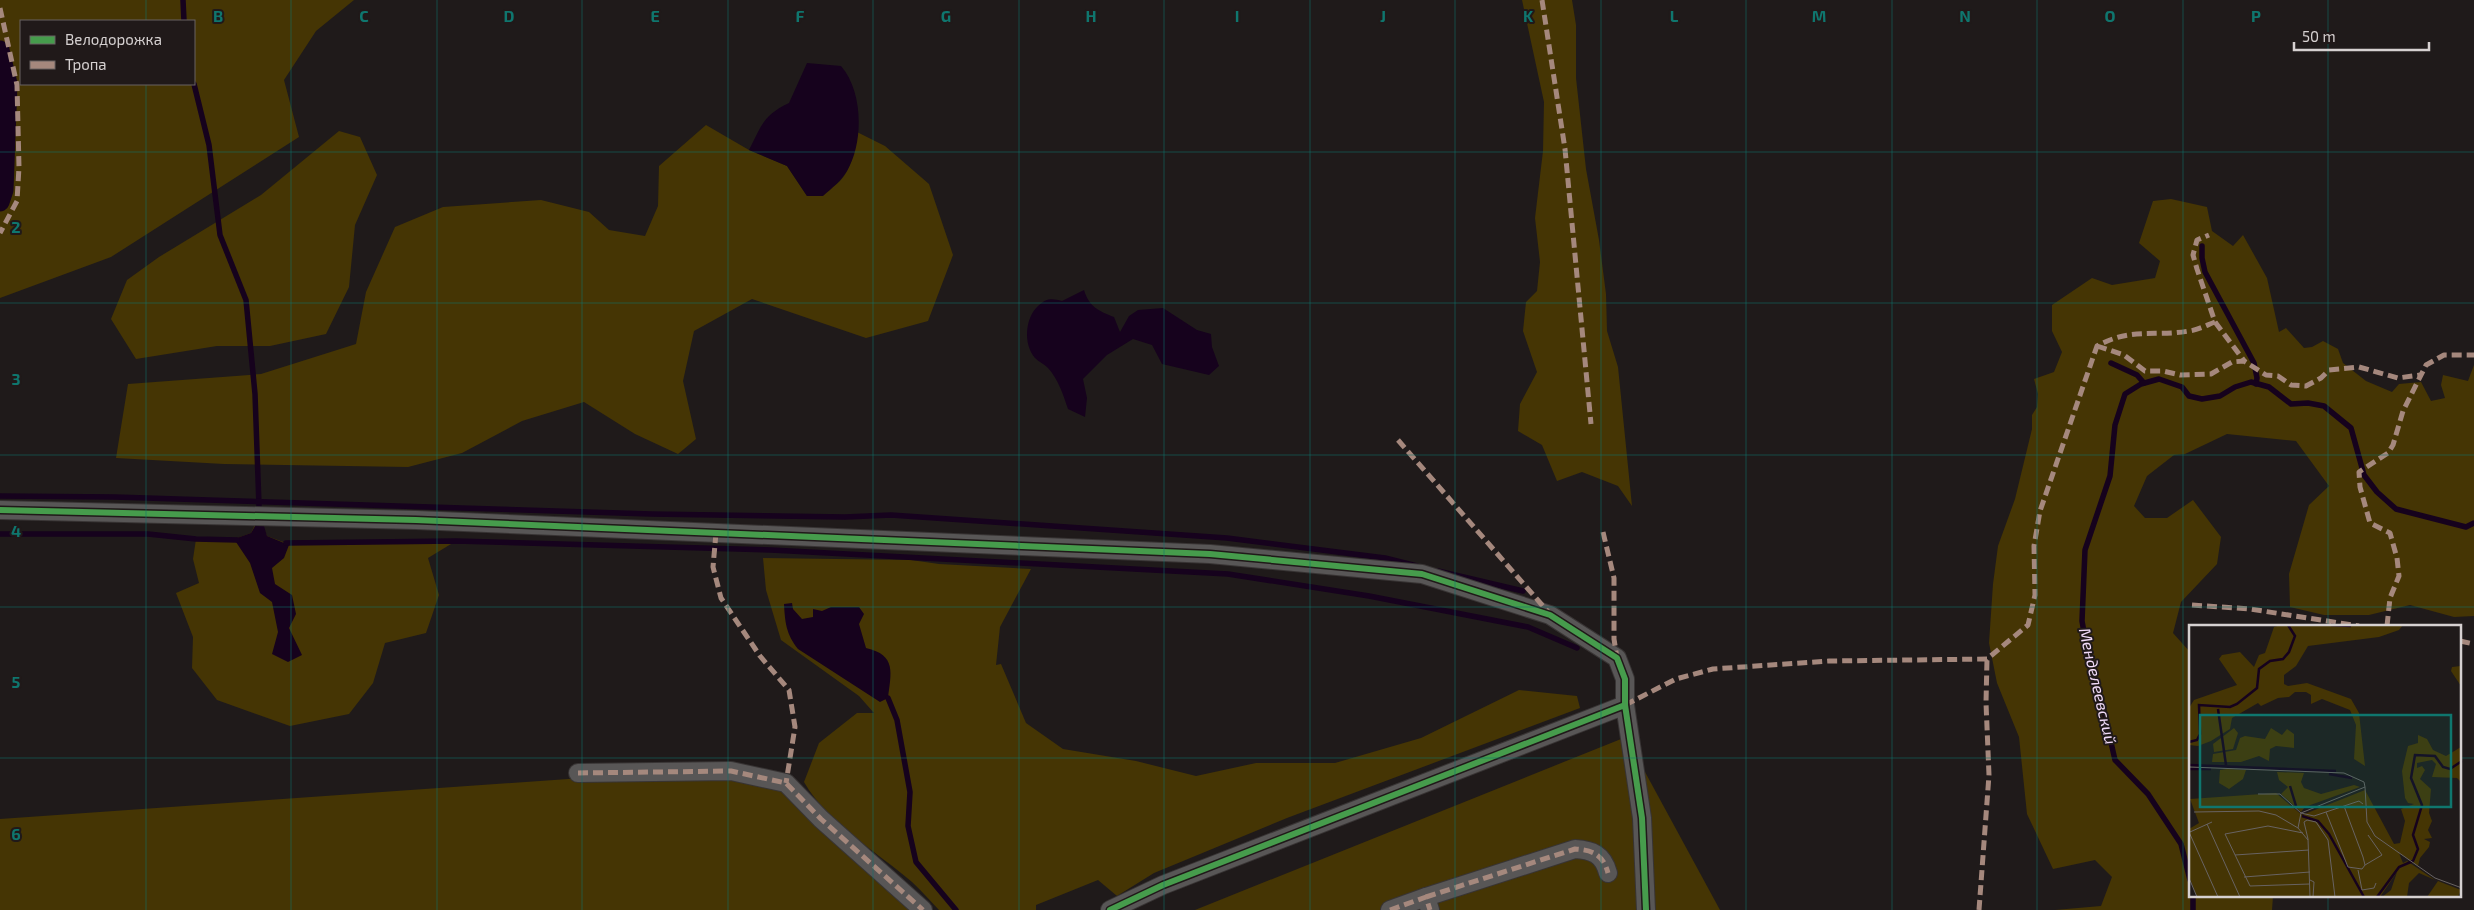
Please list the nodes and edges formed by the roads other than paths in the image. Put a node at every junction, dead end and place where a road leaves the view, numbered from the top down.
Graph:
1 (0, 510) edge
2 (1625, 705) junction
3 (578, 773) dead end
4 (1608, 872) dead end
5 (1428, 904) edge
6 (923, 910) edge
7 (1110, 910) edge
8 (1390, 910) edge
9 (1646, 910) edge

1 - 2 street
2 - 7 street
2 - 9 street
3 - 6 street
4 - 5 street
5 - 8 street

